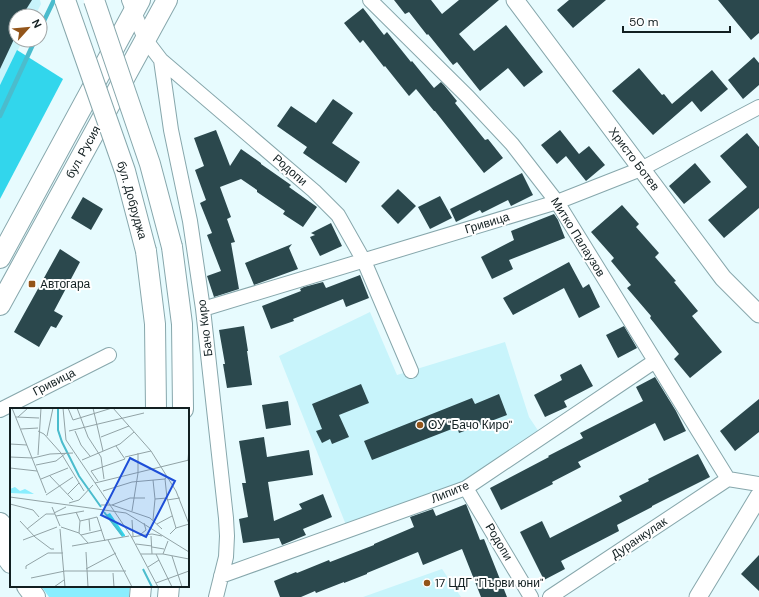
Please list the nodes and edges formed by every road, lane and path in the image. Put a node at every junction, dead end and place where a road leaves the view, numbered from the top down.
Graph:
1 (65, 0) edge
2 (94, 0) edge
3 (167, 0) edge
4 (370, 0) edge
5 (515, 0) edge
6 (134, 4) edge
7 (145, 39) junction
8 (161, 60) junction
9 (759, 107) edge
10 (641, 169) junction
11 (557, 202) junction
12 (0, 258) edge
13 (364, 261) junction
14 (0, 305) edge
15 (203, 309) junction
16 (759, 314) edge
17 (109, 354) dead end
18 (655, 361) junction
19 (411, 371) dead end
20 (156, 408) edge
21 (184, 408) edge
22 (0, 410) edge
23 (728, 479) junction
24 (759, 484) edge
25 (466, 488) junction
26 (759, 496) edge
27 (0, 523) edge
28 (10, 536) edge
29 (0, 548) edge
30 (10, 562) edge
31 (221, 576) junction
32 (29, 587) edge
33 (141, 587) edge
34 (169, 587) edge
35 (36, 597) edge
36 (140, 597) edge
37 (168, 597) edge
38 (216, 597) edge
39 (531, 597) edge
40 (550, 597) edge
41 (698, 597) edge

1 - 20 main road, бул. Добруджа, bridge
2 - 21 main road, bridge
3 - 7 main road, бул. Русия
4 - 11 street, Митко Палаузов
5 - 10 street, Христо Ботев
6 - 7 street, Родопи
6 - 12 main road, бул. Русия
7 - 8 street, Родопи
7 - 14 main road, бул. Русия
8 - 13 street, Родопи
8 - 15 street, Бачо Киро
9 - 10 street, Гривица
10 - 11 street, Гривица
10 - 16 street, Христо Ботев
11 - 13 street, Гривица
11 - 18 street, Митко Палаузов
13 - 15 street, Гривица
13 - 19 street, Родопи
15 - 31 street, Бачо Киро
17 - 22 street, Гривица
18 - 23 street, Митко Палаузов
18 - 25 street, Липите
23 - 24 street
23 - 40 street, Дуранкулак
25 - 31 street, Липите
25 - 39 street, Родопи
26 - 41 street
27 - 28 main road
29 - 30 main road
31 - 38 street, Бачо Киро
32 - 35 main road
33 - 36 main road
34 - 37 main road

